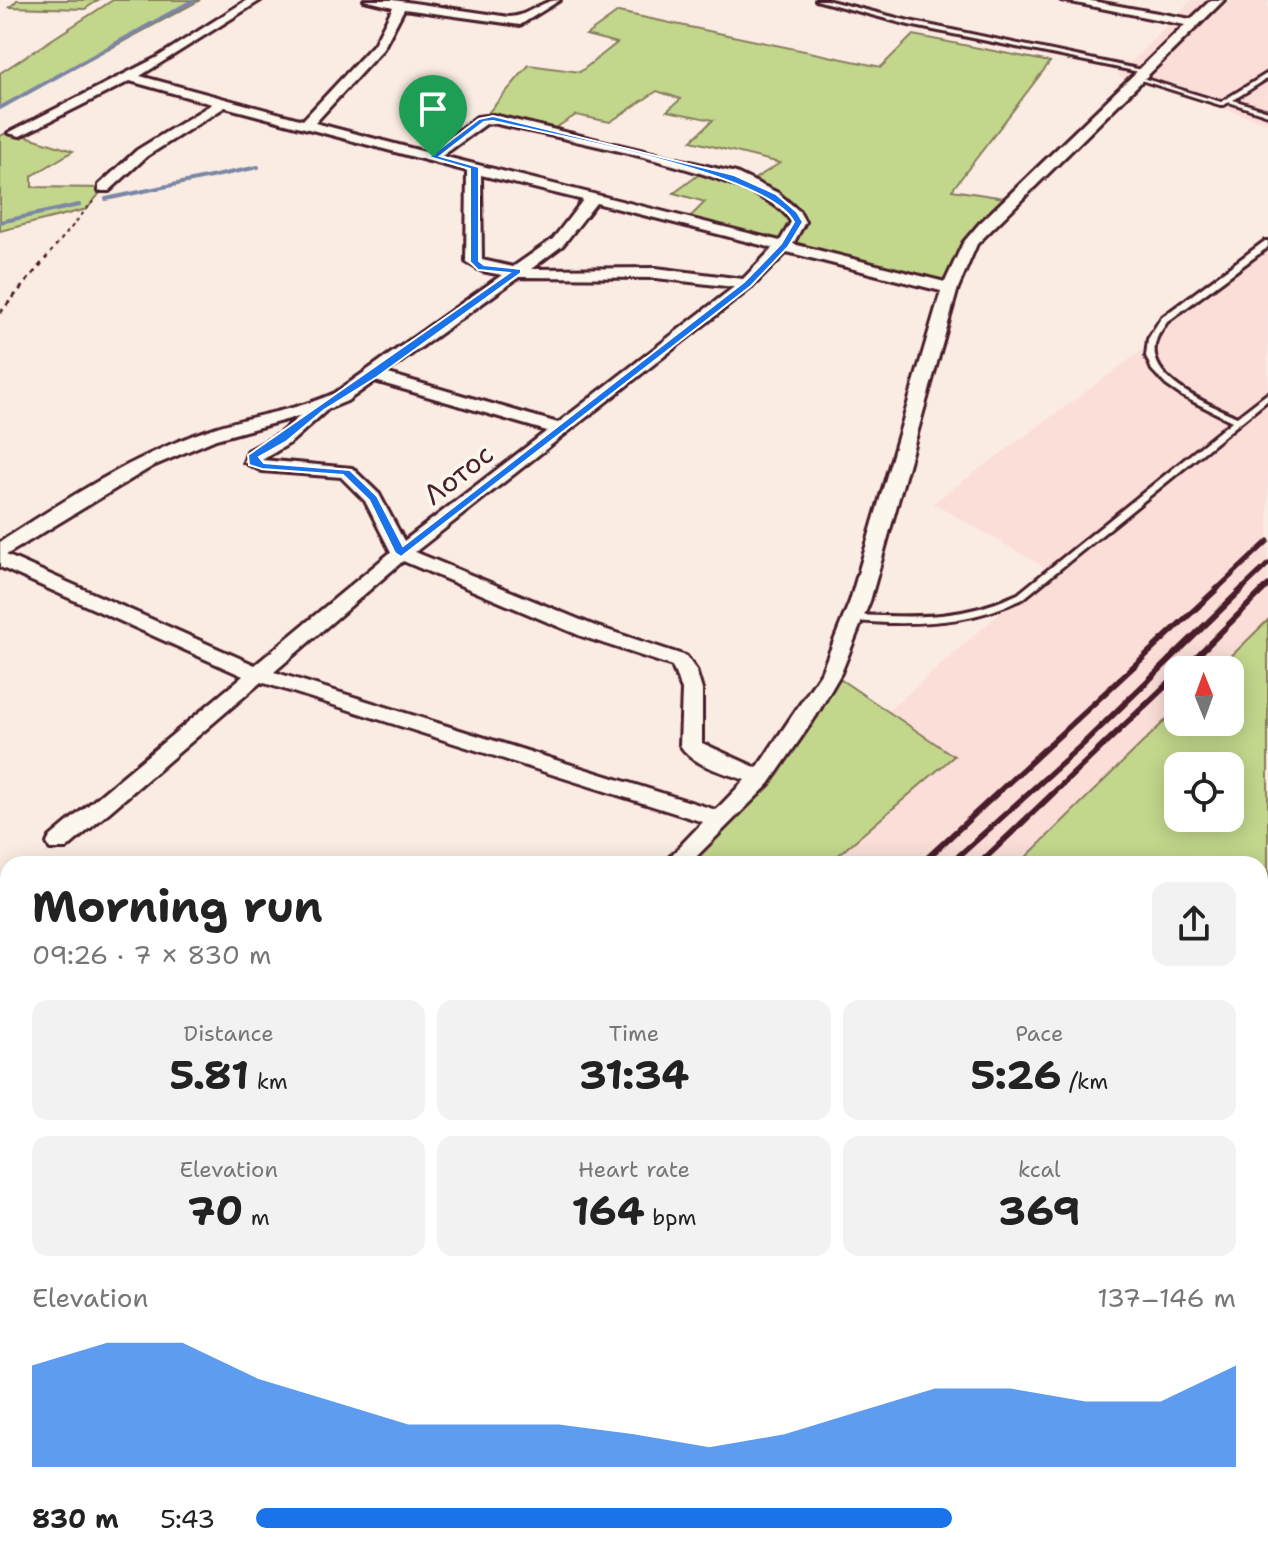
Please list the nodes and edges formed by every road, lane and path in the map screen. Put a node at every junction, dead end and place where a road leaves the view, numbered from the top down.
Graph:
1 (255, 0) edge
2 (370, 0) edge
3 (554, 0) edge
4 (819, 0) edge
5 (1067, 0) edge
6 (1218, 0) edge
7 (400, 6) junction
8 (1191, 23) junction
9 (1141, 75) junction
10 (1268, 75) edge
11 (129, 77) junction
12 (1228, 100) junction
13 (222, 103) junction
14 (1268, 113) edge
15 (306, 125) junction
16 (15, 133) dead end
17 (433, 157) junction
18 (474, 167) junction
19 (104, 188) joint
20 (592, 196) junction
21 (1268, 243) edge
22 (785, 245) junction
23 (518, 271) junction
24 (747, 284) junction
25 (950, 288) junction
26 (0, 313) edge
27 (373, 375) junction
28 (1268, 396) edge
29 (320, 408) junction
30 (1239, 421) junction
31 (561, 429) junction
32 (0, 551) edge
33 (401, 553) junction
34 (0, 560) edge
35 (853, 618) junction
36 (255, 673) junction
37 (761, 778) junction
38 (722, 820) junction
39 (58, 843) dead end
40 (684, 856) edge

1 - 11 street
2 - 7 street
3 - 7 street
4 - 9 lane
5 - 8 street
6 - 8 street
7 - 15 street
8 - 9 street
9 - 12 lane
9 - 25 street
10 - 12 lane
11 - 13 street
11 - 16 street
12 - 14 lane
13 - 15 street
13 - 19 street
15 - 17 street
17 - 18 street
17 - 22 street
18 - 20 street
18 - 23 street
19 - 26 path
20 - 22 street
20 - 23 street
21 - 30 lane
22 - 24 street, Лотос
22 - 25 street
23 - 24 street
23 - 27 street
24 - 31 street, Лотос
25 - 35 street
27 - 29 street
27 - 31 street
28 - 30 lane
29 - 32 street
29 - 33 street
30 - 35 lane
31 - 33 street, Лотос
33 - 36 street, Лотос
33 - 37 street
34 - 36 street
35 - 37 street
36 - 38 street
36 - 39 street, Лотос
37 - 38 street
38 - 40 street

